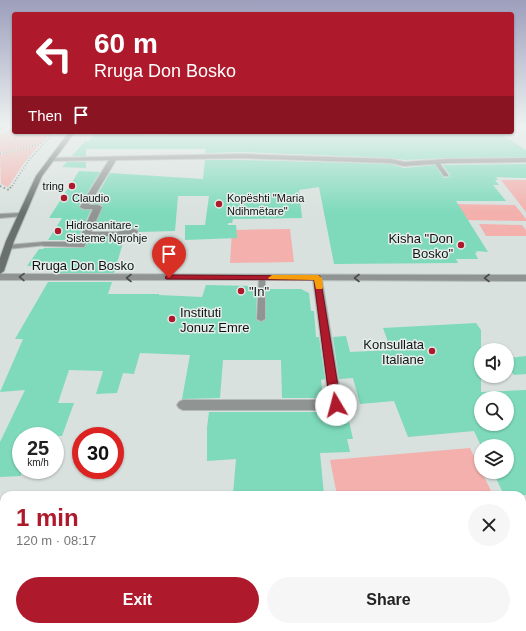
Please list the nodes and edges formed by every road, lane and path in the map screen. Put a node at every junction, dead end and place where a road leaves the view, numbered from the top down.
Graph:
1 (34, 154) edge
2 (54, 154) edge
3 (114, 158) junction
4 (51, 159) junction
5 (526, 160) edge
6 (436, 162) junction
7 (446, 175) dead end
8 (0, 185) edge
9 (21, 215) junction
10 (0, 216) edge
11 (134, 231) dead end
12 (86, 234) junction
13 (44, 244) joint
14 (8, 247) junction
15 (0, 271) edge
16 (0, 277) edge
17 (262, 278) junction
18 (318, 278) junction
19 (526, 278) edge
20 (261, 319) dead end
21 (183, 405) dead end

1 - 8 path
2 - 4 main road
3 - 4 street
3 - 6 street
3 - 12 street
4 - 9 main road
5 - 6 street
6 - 7 lane
9 - 10 lane
9 - 14 main road
11 - 12 street
12 - 13 street
13 - 14 lane
14 - 15 main road
17 -> 16 street, Rruga Don Bosko
17 - 18 street, Rruga Don Bosko
17 - 20 lane
19 -> 18 street, Rruga Don Bosko
18 - 21 street

